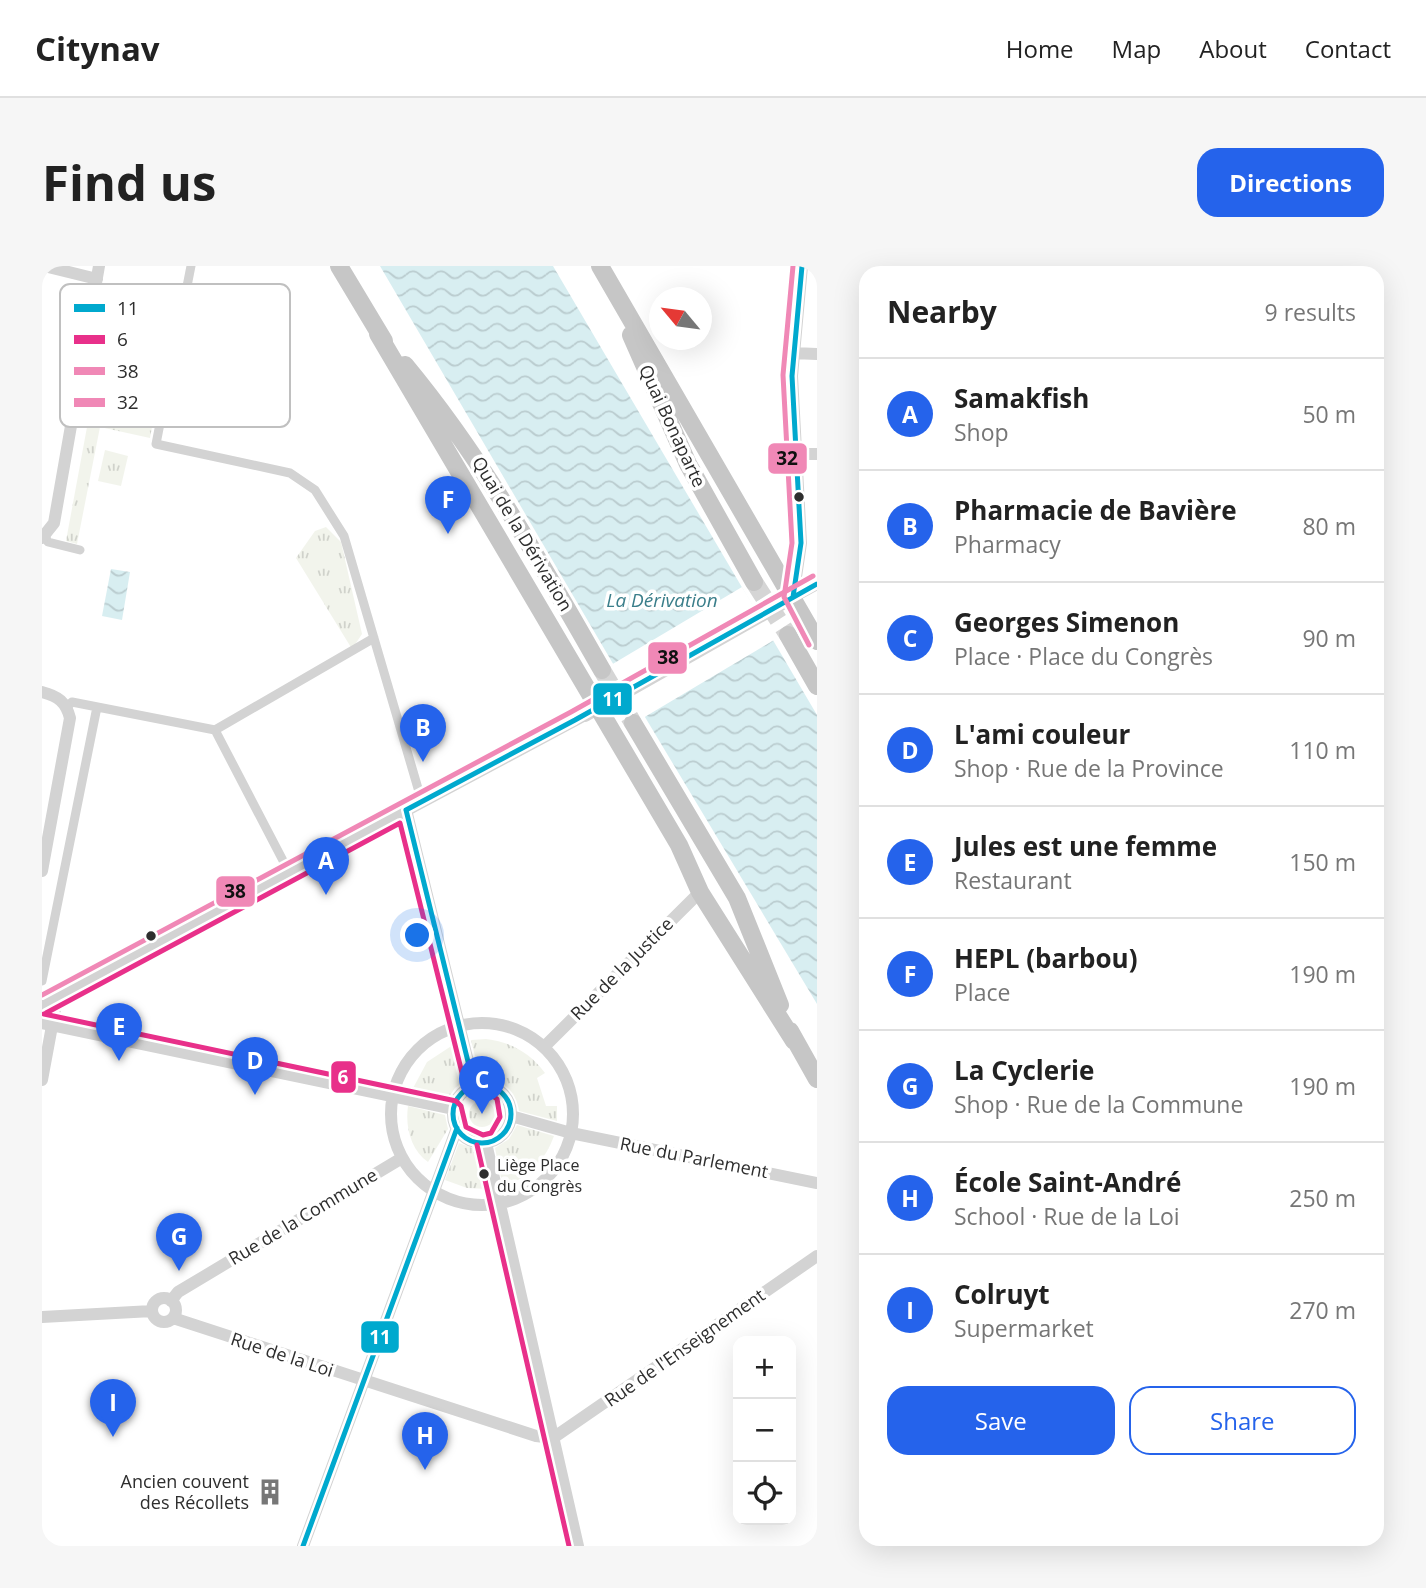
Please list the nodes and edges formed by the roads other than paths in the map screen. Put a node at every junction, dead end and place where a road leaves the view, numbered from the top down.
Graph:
1 (44, 266) edge
2 (191, 266) edge
3 (339, 266) edge
4 (598, 266) edge
5 (802, 266) edge
6 (98, 273) edge
7 (187, 284) edge
8 (378, 334) junction
9 (793, 353) junction
10 (817, 354) edge
11 (71, 427) edge
12 (159, 427) edge
13 (795, 454) junction
14 (817, 454) edge
15 (44, 537) edge
16 (80, 550) dead end
17 (754, 582) tunnel mouth
18 (817, 584) edge
19 (793, 597) junction
20 (788, 635) tunnel mouth
21 (374, 638) junction
22 (817, 641) edge
23 (603, 670) tunnel mouth
24 (817, 686) edge
25 (42, 692) edge
26 (67, 706) junction
27 (97, 707) junction
28 (591, 711) junction
29 (633, 723) tunnel mouth
30 (215, 730) junction
31 (422, 802) junction
32 (407, 810) junction
33 (42, 871) edge
34 (290, 874) junction
35 (699, 892) junction
36 (42, 981) edge
37 (57, 999) junction
38 (42, 1005) edge
39 (47, 1024) edge
40 (460, 1026) junction
41 (794, 1041) junction
42 (544, 1047) junction
43 (817, 1079) edge
44 (42, 1080) edge
45 (474, 1086) junction
46 (393, 1096) junction
47 (453, 1109) junction
48 (511, 1116) junction
49 (457, 1128) junction
50 (572, 1133) junction
51 (486, 1143) junction
52 (402, 1158) junction
53 (817, 1183) edge
54 (433, 1191) junction
55 (499, 1204) junction
56 (817, 1256) edge
57 (171, 1301) junction
58 (152, 1311) junction
59 (42, 1317) edge
60 (173, 1318) junction
61 (362, 1381) junction
62 (553, 1438) junction
63 (303, 1546) edge
64 (578, 1546) edge

1 - 6 street
2 - 7 street
3 - 8 main road, Quai de la Dérivation
4 - 17 main road, Quai Bonaparte
4 - 19 main road
5 - 9 street
8 - 23 main road, Quai de la Dérivation
8 - 28 main road
9 - 10 street
9 - 13 street
11 - 15 street
12 - 21 street
13 - 14 street
13 - 19 street
15 - 16 street
18 - 19 street
19 - 22 main road
19 - 28 street
20 - 24 main road
21 - 30 street
21 - 31 street
25 - 26 street
26 - 27 street
26 - 33 street
27 - 30 street
27 - 36 street
28 - 31 street
28 - 35 main road
29 - 41 main road
30 - 34 street
31 - 32 street
32 - 34 street
32 - 40 street
34 - 37 street
35 - 41 main road
35 - 42 street, Rue de la Justice
37 - 38 street
37 - 39 street
39 - 44 street
39 - 46 street
40 - 42 street
40 - 45 street
40 - 46 street
41 - 43 main road
42 - 50 street
45 - 47 street
45 - 48 street
46 - 47 street
46 - 52 street
47 - 49 street
48 - 50 street, Rue du Parlement
48 - 51 street
49 - 51 street
49 - 54 street
50 - 53 street, Rue du Parlement
50 - 55 street
51 - 55 street
52 - 54 street
52 - 57 street, Rue de la Commune
54 - 55 street
54 - 61 street
55 - 62 street
56 - 62 street, Rue de l'Enseignement
57 - 58 street, Rue de la Loi
57 - 60 street
58 - 59 street, Rue de la Loi
58 - 60 street, Rue de la Loi
60 - 61 street, Rue de la Loi
61 - 62 street, Rue de la Loi
61 - 63 street
62 - 64 street

